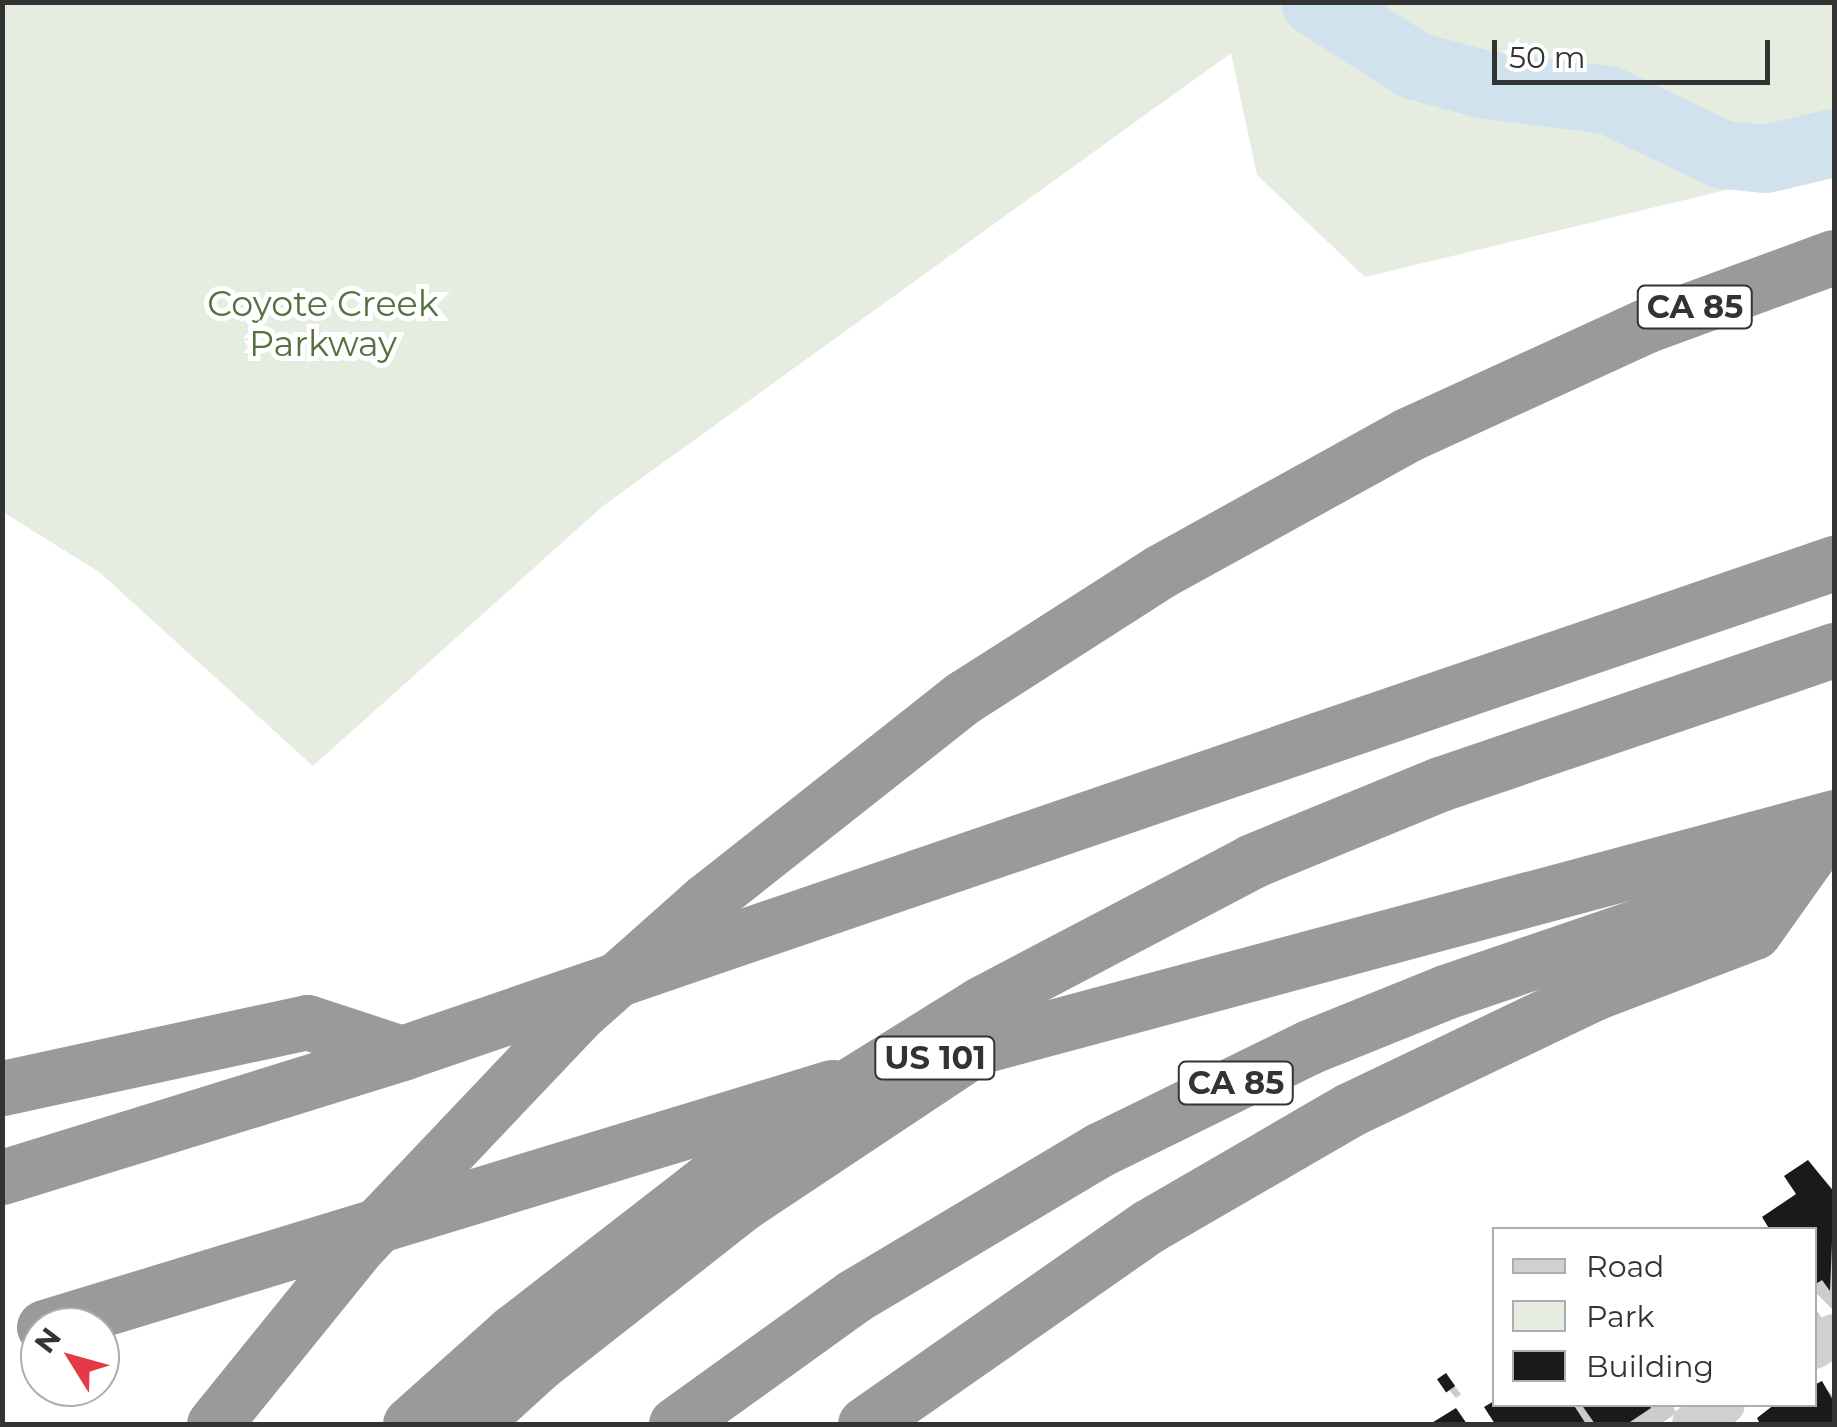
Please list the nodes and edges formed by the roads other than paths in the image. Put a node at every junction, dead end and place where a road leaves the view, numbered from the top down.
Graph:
1 (1834, 257) edge
2 (1834, 563) edge
3 (1834, 650) edge
4 (1834, 689) edge
5 (1448, 802) junction
6 (1834, 818) edge
7 (402, 1052) junction
8 (2, 1088) edge
9 (2, 1177) edge
10 (110, 1307) edge
11 (526, 1348) junction
12 (1719, 1407) edge
13 (214, 1424) edge
14 (410, 1424) edge
15 (472, 1424) edge
16 (676, 1424) edge
17 (866, 1424) edge
18 (1693, 1424) edge

1 - 13 highway, CA 85, bridge
2 - 7 highway
3 - 5 highway
4 - 5 highway
5 - 11 highway, bridge
6 - 10 highway, US 101
6 - 16 highway, CA 85
6 - 17 highway
7 - 8 highway
7 - 9 highway
11 - 14 highway
11 - 15 highway
12 - 18 street

